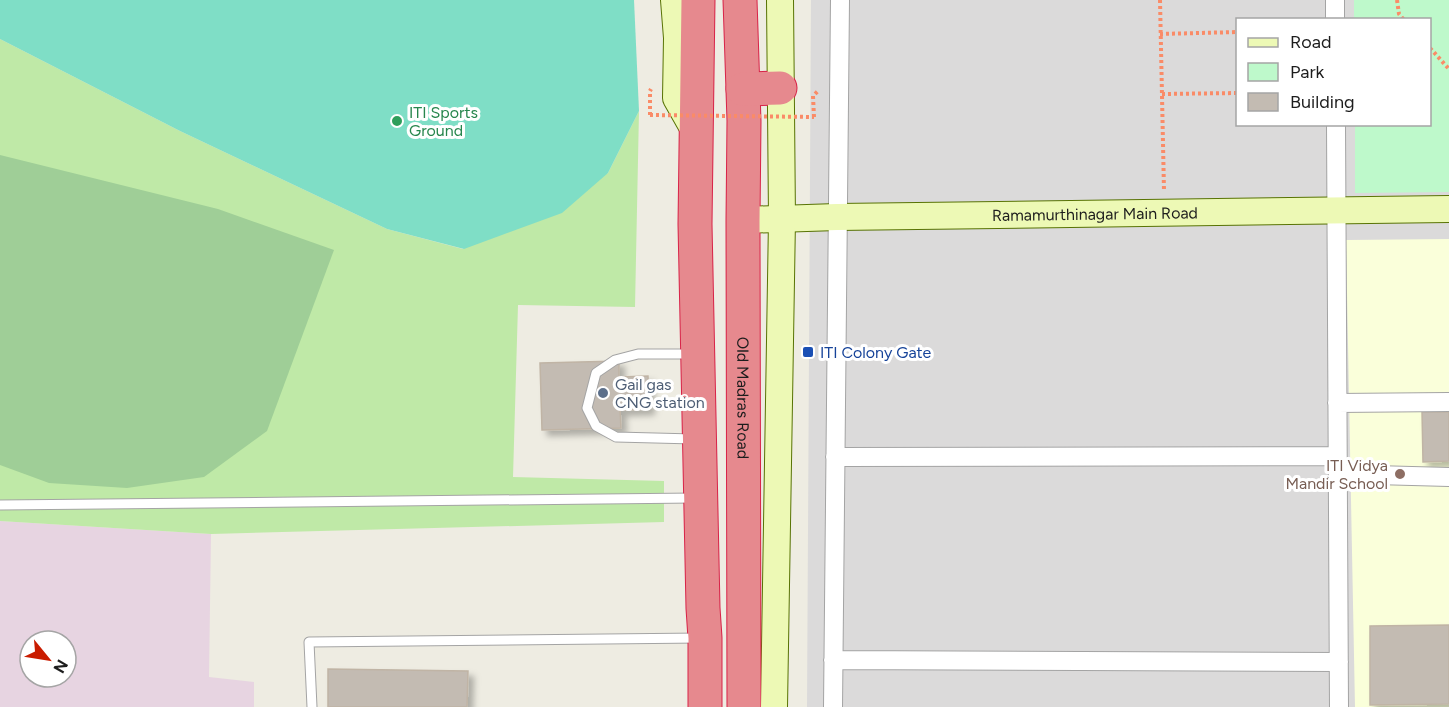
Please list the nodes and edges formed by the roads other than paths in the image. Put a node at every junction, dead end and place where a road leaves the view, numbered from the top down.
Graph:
1 (674, 0) edge
2 (699, 0) edge
3 (740, 0) edge
4 (780, 0) edge
5 (840, 0) edge
6 (1335, 0) edge
7 (1335, 18) edge
8 (780, 88) junction
9 (743, 89) junction
10 (1336, 126) edge
11 (697, 135) junction
12 (1449, 208) edge
13 (1336, 210) junction
14 (837, 216) junction
15 (782, 219) junction
16 (743, 220) junction
17 (698, 354) junction
18 (1449, 402) edge
19 (1337, 403) junction
20 (699, 439) junction
21 (835, 457) junction
22 (1338, 465) junction
23 (1449, 477) edge
24 (701, 498) junction
25 (0, 505) edge
26 (705, 638) junction
27 (833, 660) junction
28 (1339, 662) junction
29 (312, 707) edge
30 (705, 707) edge
31 (744, 707) edge
32 (774, 707) edge
33 (833, 707) edge
34 (1339, 707) edge

1 - 11 street
2 - 11 highway
3 - 9 highway, Old Madras Road
4 - 8 street
5 - 14 street
6 - 7 street
8 - 9 highway
8 - 15 street
9 - 16 highway, Old Madras Road
10 - 13 street
11 - 17 highway
12 - 13 street, Ramamurthinagar Main Road
13 - 14 street, Ramamurthinagar Main Road
13 - 19 street
14 - 15 street, Ramamurthinagar Main Road
14 - 21 street
15 - 16 street, Ramamurthinagar Main Road
15 - 32 street
16 - 31 highway, Old Madras Road
17 - 20 highway
17 - 20 lane
18 - 19 street
19 - 22 street
20 - 24 highway
21 - 22 street
21 - 27 street
22 - 23 street
22 - 28 street
24 - 25 lane
24 - 26 highway
26 - 29 lane
26 - 30 highway
27 - 28 street
27 - 33 street
28 - 34 street

